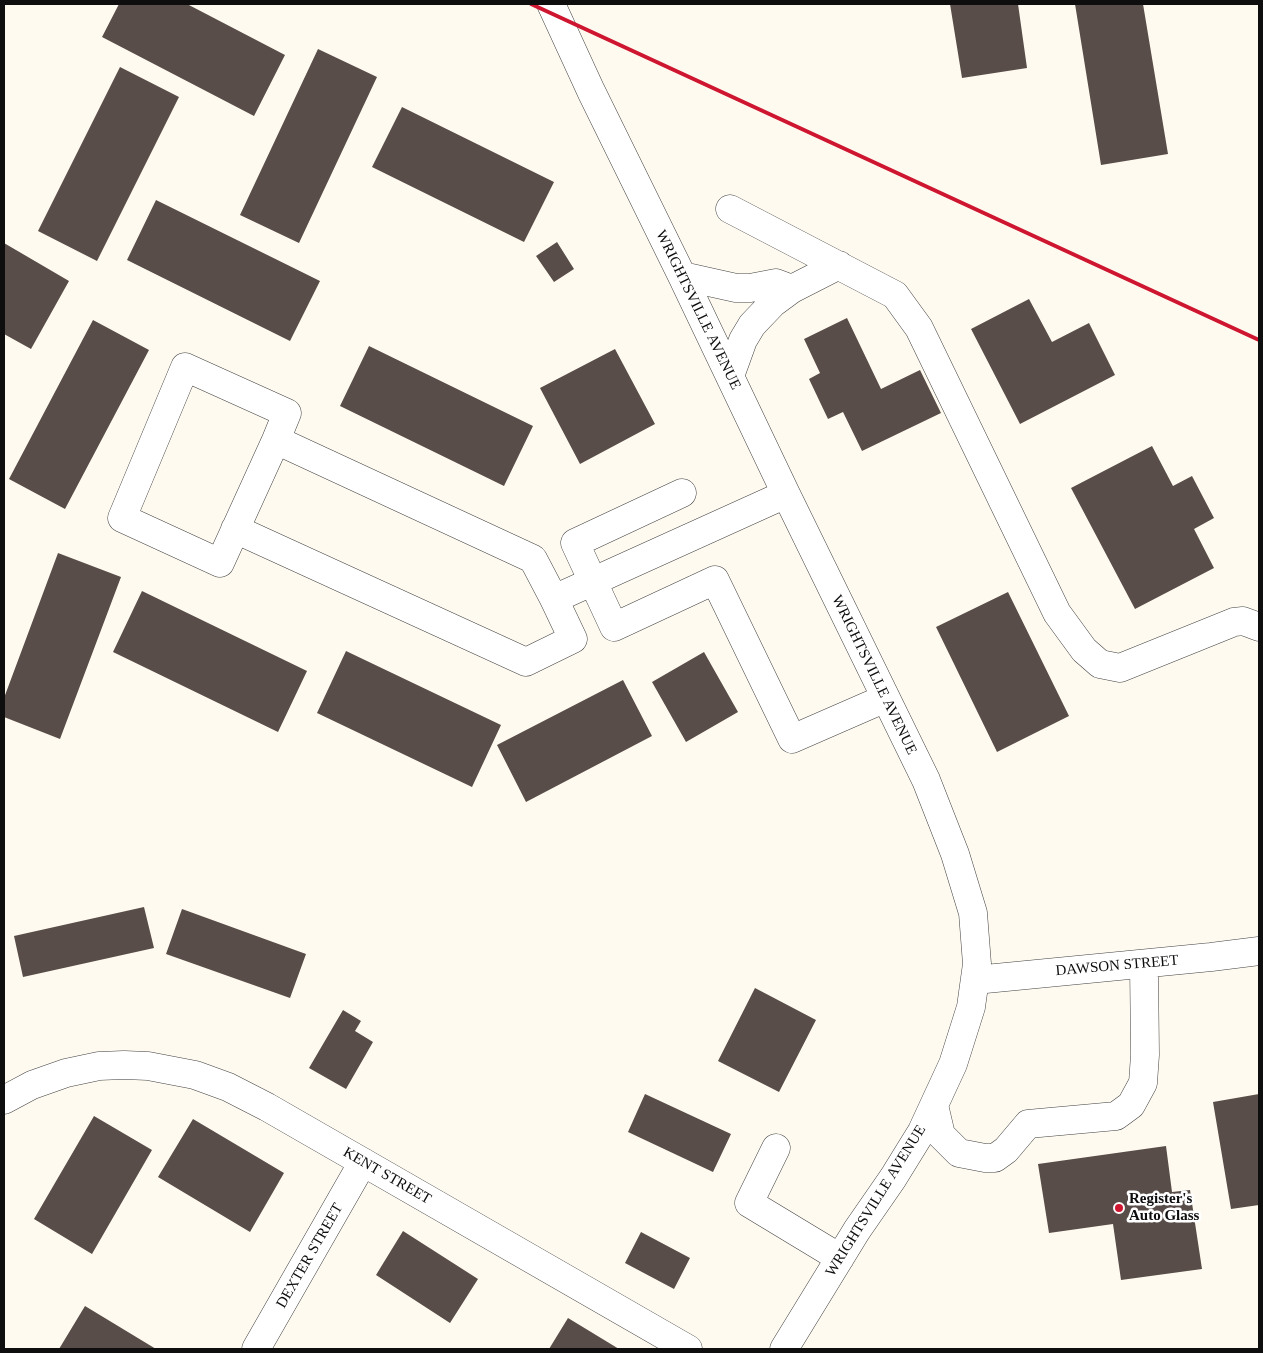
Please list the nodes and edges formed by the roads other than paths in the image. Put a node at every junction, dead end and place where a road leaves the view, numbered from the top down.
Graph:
1 (551, 4) edge
2 (730, 210) dead end
3 (839, 265) junction
4 (682, 276) junction
5 (792, 289) junction
6 (730, 376) junction
7 (276, 440) junction
8 (682, 493) dead end
9 (786, 494) junction
10 (235, 529) junction
11 (594, 581) junction
12 (554, 599) junction
13 (1259, 627) edge
14 (886, 698) junction
15 (1259, 951) edge
16 (1144, 964) junction
17 (975, 980) junction
18 (4, 1100) edge
19 (934, 1105) junction
20 (776, 1148) dead end
21 (363, 1162) junction
22 (840, 1258) junction
23 (256, 1349) edge
24 (688, 1349) edge
25 (784, 1349) edge

1 - 4 street, WRIGHTSVILLE AVENUE
2 - 3 street
3 - 5 street
3 - 13 street
4 - 5 street
4 - 6 street, WRIGHTSVILLE AVENUE
5 - 6 street
6 - 9 street, WRIGHTSVILLE AVENUE
7 - 10 street
7 - 10 street
7 - 12 street
8 - 11 street
9 - 11 street
9 - 14 street, WRIGHTSVILLE AVENUE
10 - 12 street
11 - 12 street
11 - 14 street
14 - 17 street, WRIGHTSVILLE AVENUE
15 - 16 street, DAWSON STREET
16 - 17 street, DAWSON STREET
16 - 19 street
17 - 19 street, WRIGHTSVILLE AVENUE
18 - 21 street, KENT STREET
19 - 22 street, WRIGHTSVILLE AVENUE
20 - 22 street
21 - 23 street, DEXTER STREET
21 - 24 street, KENT STREET
22 - 25 street, WRIGHTSVILLE AVENUE

